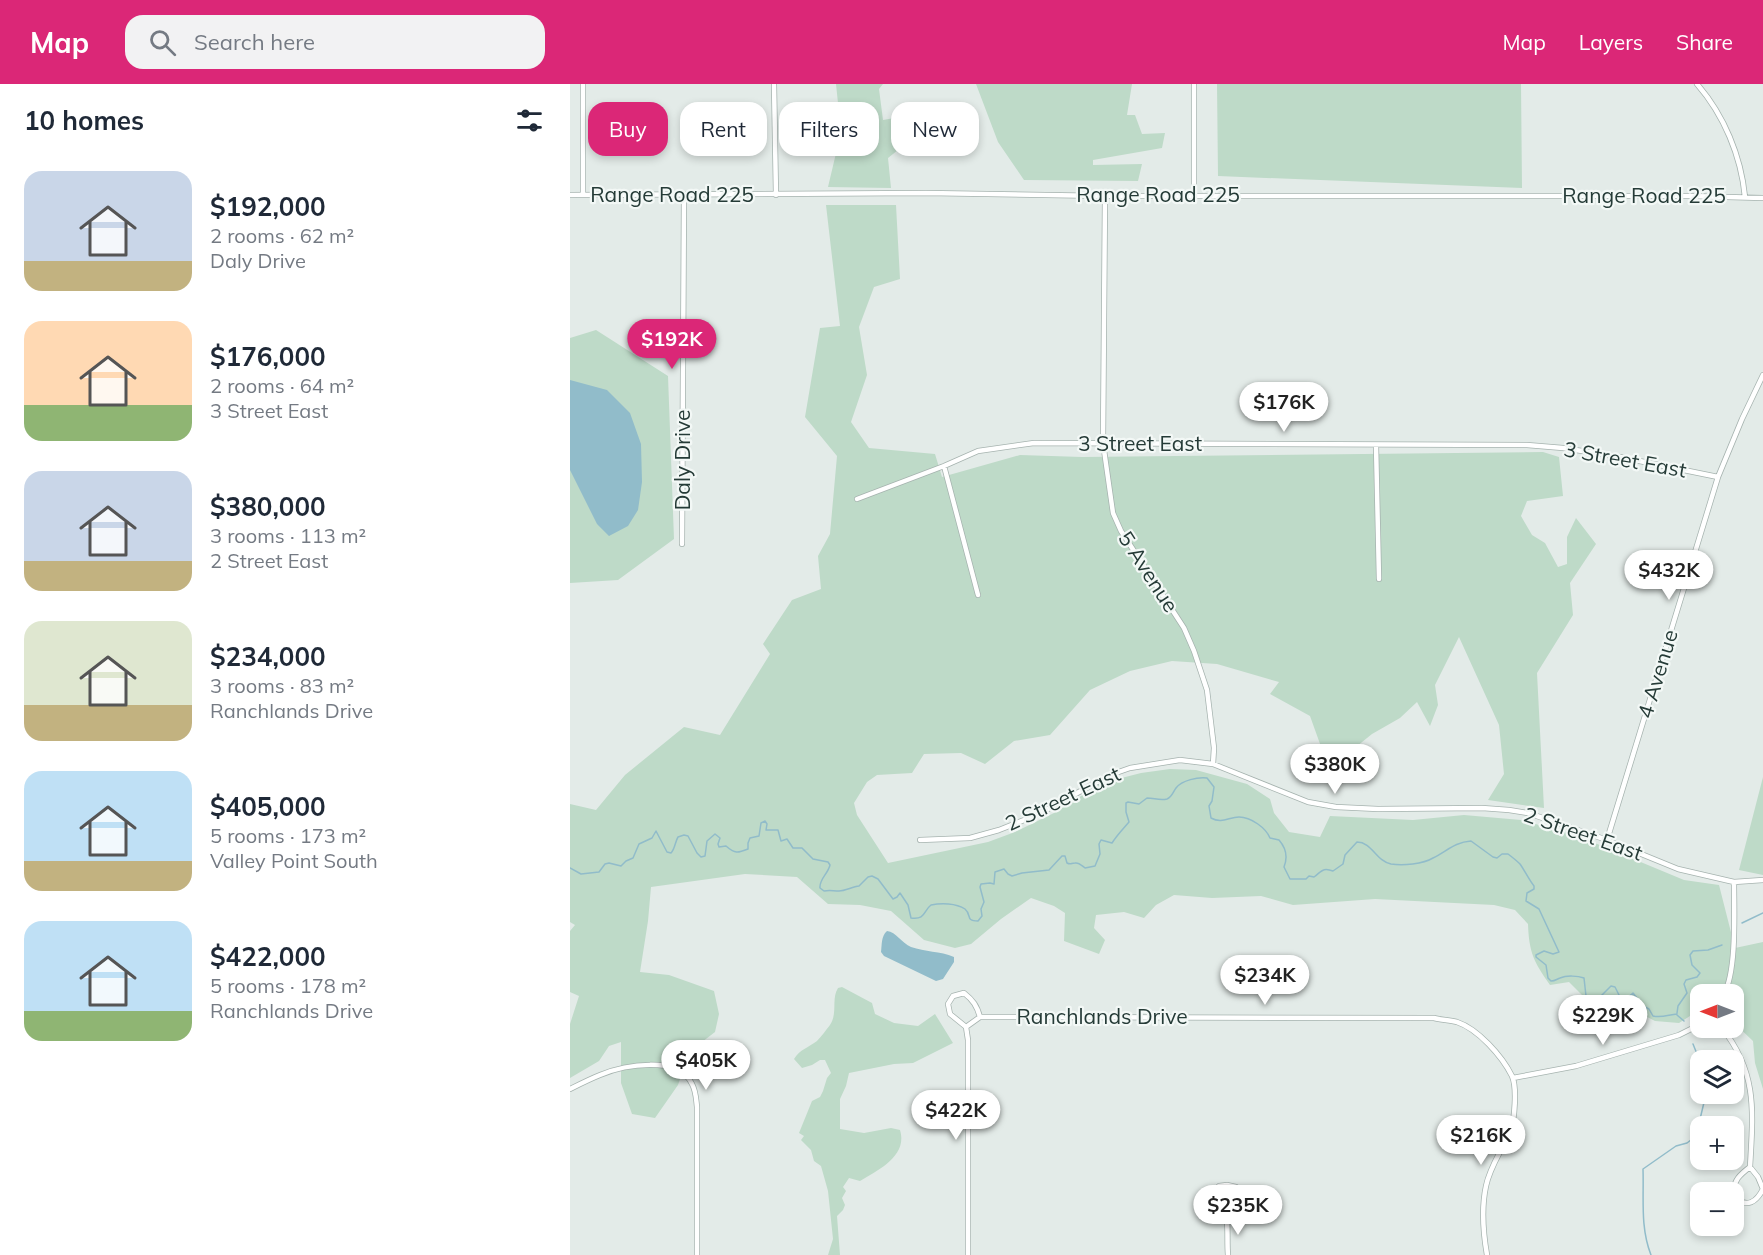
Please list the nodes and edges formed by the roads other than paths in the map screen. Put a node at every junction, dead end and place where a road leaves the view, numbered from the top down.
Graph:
1 (584, 84) edge
2 (774, 84) edge
3 (1194, 84) edge
4 (1697, 84) edge
5 (570, 195) edge
6 (583, 195) junction
7 (684, 195) junction
8 (776, 195) junction
9 (1194, 195) junction
10 (1105, 196) junction
11 (1745, 196) junction
12 (1763, 198) edge
13 (1763, 375) edge
14 (1102, 443) junction
15 (1376, 445) junction
16 (944, 466) junction
17 (1718, 477) junction
18 (857, 499) dead end
19 (682, 544) dead end
20 (1379, 579) dead end
21 (978, 595) dead end
22 (1213, 764) junction
23 (920, 840) dead end
24 (1607, 840) junction
25 (1763, 880) edge
26 (1734, 882) junction
27 (1729, 984) edge
28 (980, 1017) junction
29 (966, 1027) junction
30 (1690, 1030) edge
31 (1730, 1038) edge
32 (1513, 1078) junction
33 (570, 1089) edge
34 (1750, 1167) junction
35 (1227, 1218) junction
36 (697, 1255) edge
37 (968, 1255) edge
38 (1228, 1255) edge
39 (1487, 1255) edge

1 - 6 street
2 - 8 street
3 - 9 street
4 - 11 street
5 - 6 street, Range Road 225
6 - 7 street, Range Road 225
7 - 8 street, Range Road 225
7 - 19 street, Daly Drive
8 - 10 street, Range Road 225
9 - 10 street, Range Road 225
9 - 11 street, Range Road 225
10 - 14 street, 5 Avenue
11 - 12 street, Range Road 225
13 - 17 street, 4 Avenue
14 - 15 street, 3 Street East
14 - 16 street, 3 Street East
14 - 22 street, 5 Avenue
15 - 17 street, 3 Street East
15 - 20 street
16 - 18 street, 3 Street East
16 - 21 street
17 - 24 street, 4 Avenue
22 - 23 street, 2 Street East
22 - 24 street, 2 Street East
24 - 26 street, 2 Street East
25 - 26 street, 2 Street East
26 - 27 street
28 - 29 street
28 - 29 street
28 - 32 street, Ranchlands Drive
29 - 37 street
30 - 32 street
31 - 34 street
32 - 39 street
33 - 36 street
34 - 34 street
35 - 35 street
35 - 38 street

